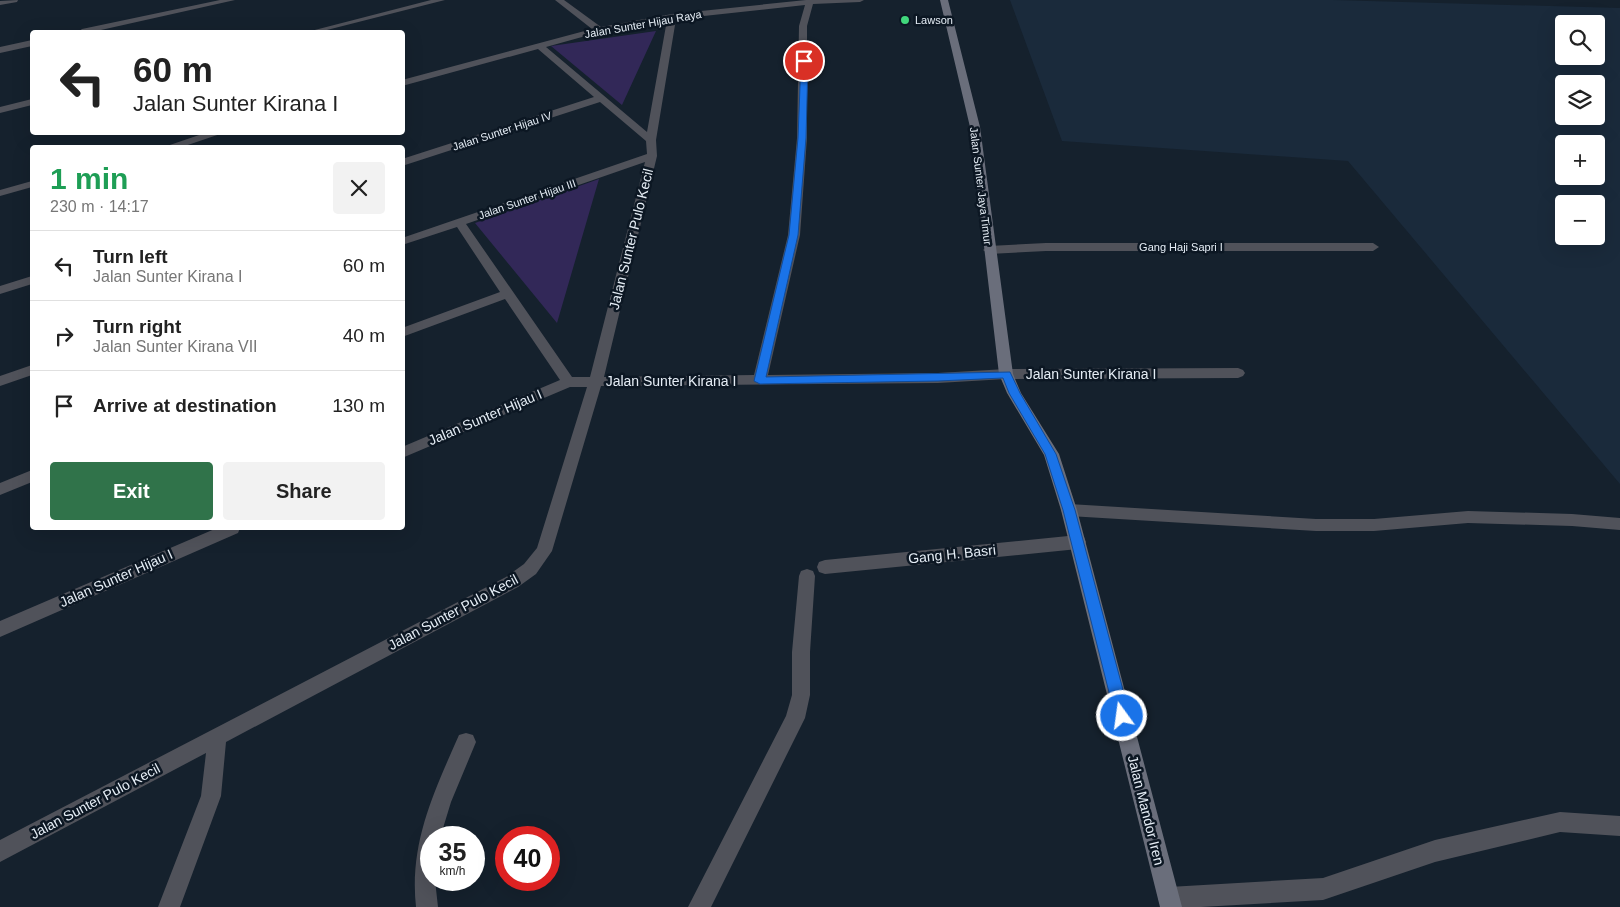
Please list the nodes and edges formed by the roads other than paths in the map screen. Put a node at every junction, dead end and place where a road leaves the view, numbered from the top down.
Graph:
1 (14, 0) edge
2 (231, 0) edge
3 (441, 0) edge
4 (558, 0) edge
5 (860, 0) edge
6 (944, 0) edge
7 (810, 1) edge
8 (0, 3) edge
9 (672, 17) junction
10 (91, 30) edge
11 (319, 30) edge
12 (599, 30) junction
13 (30, 43) edge
14 (539, 46) junction
15 (0, 50) edge
16 (405, 82) edge
17 (602, 98) junction
18 (30, 102) edge
19 (0, 110) edge
20 (211, 135) edge
21 (651, 140) junction
22 (176, 145) edge
23 (652, 156) junction
24 (405, 163) edge
25 (30, 185) edge
26 (0, 193) edge
27 (459, 222) junction
28 (405, 241) edge
29 (1373, 247) dead end
30 (989, 250) junction
31 (30, 281) edge
32 (0, 290) edge
33 (509, 293) junction
34 (405, 332) edge
35 (30, 371) edge
36 (1238, 372) dead end
37 (1006, 374) junction
38 (0, 381) edge
39 (596, 381) junction
40 (760, 381) junction
41 (568, 382) junction
42 (405, 452) edge
43 (30, 477) edge
44 (0, 489) edge
45 (1069, 510) junction
46 (1620, 524) edge
47 (227, 530) edge
48 (1078, 542) junction
49 (825, 567) dead end
50 (807, 576) dead end
51 (0, 629) edge
52 (216, 737) junction
53 (466, 742) dead end
54 (1620, 826) edge
55 (0, 850) edge
56 (1170, 903) edge
57 (170, 907) edge
58 (428, 907) edge
59 (699, 907) edge

1 - 8 street
2 - 10 street
3 - 11 street
4 - 12 street
5 - 7 street, Jalan Sunter Hijau Raya
6 - 30 street, Jalan Sunter Jaya Timur
7 - 9 street, Jalan Sunter Hijau Raya
7 - 40 street
9 - 12 street, Jalan Sunter Hijau Raya
9 - 21 street, Jalan Sunter Pulo Kecil
12 - 14 street, Jalan Sunter Hijau Raya
13 - 15 street
14 - 16 street, Jalan Sunter Hijau Raya
14 - 17 street
17 - 21 street
17 - 24 street, Jalan Sunter Hijau IV
18 - 19 street
20 - 22 street
21 - 23 street, Jalan Sunter Pulo Kecil
23 - 27 street, Jalan Sunter Hijau III
23 - 39 street, Jalan Sunter Pulo Kecil
25 - 26 street
27 - 28 street, Jalan Sunter Hijau III
27 - 33 street
29 - 30 street, Gang Haji Sapri I
30 - 37 street, Jalan Sunter Jaya Timur
31 - 32 street
33 - 34 street
33 - 41 street
35 - 38 street
36 - 37 street, Jalan Sunter Kirana I
37 - 40 street, Jalan Sunter Kirana I
37 - 45 street, Jalan Mandor Iren
39 - 40 street, Jalan Sunter Kirana I
39 - 41 street, Jalan Sunter Kirana I
39 - 52 street, Jalan Sunter Pulo Kecil
41 - 42 street, Jalan Sunter Hijau I
43 - 44 street
45 - 46 street
45 - 48 street, Jalan Mandor Iren
47 - 51 street, Jalan Sunter Hijau I
48 - 49 street, Gang H. Basri
48 - 56 street, Jalan Mandor Iren
50 - 59 street
52 - 55 street, Jalan Sunter Pulo Kecil
52 - 57 street
53 - 58 street
54 - 56 street

